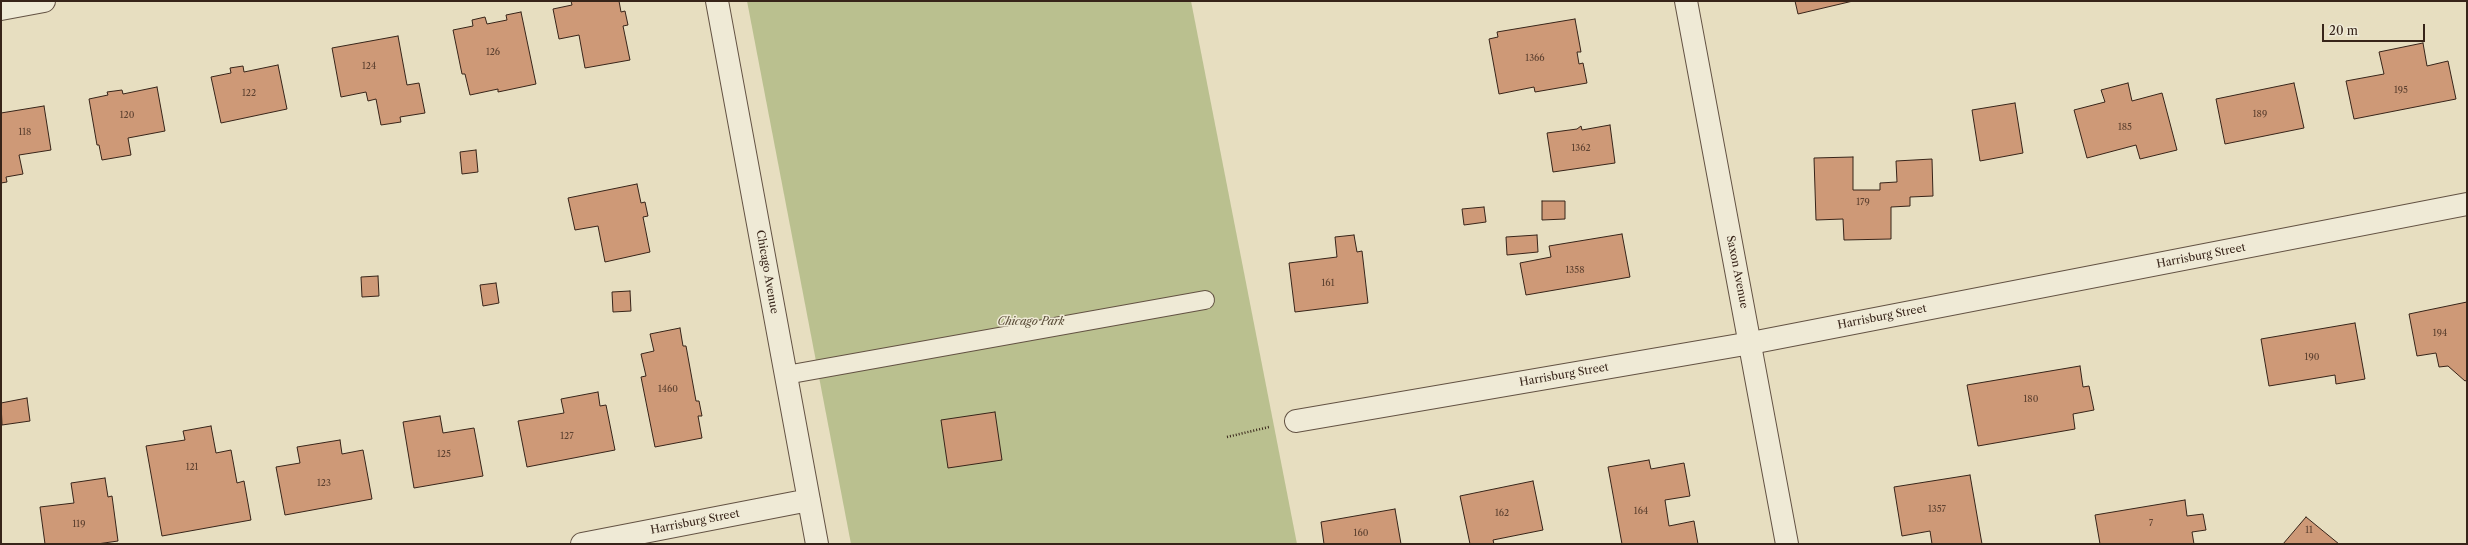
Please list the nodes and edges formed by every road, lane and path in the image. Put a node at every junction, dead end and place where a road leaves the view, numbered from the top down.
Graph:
1 (44, 1) edge
2 (717, 1) edge
3 (1686, 1) edge
4 (1, 9) edge
5 (2467, 204) edge
6 (1205, 300) dead end
7 (1751, 343) junction
8 (786, 375) junction
9 (1296, 421) joint
10 (1227, 437) dead end
11 (809, 500) junction
12 (582, 544) edge
13 (817, 544) edge
14 (1787, 544) edge

1 - 4 street
2 - 8 street, Chicago Avenue
3 - 7 street, Saxon Avenue
5 - 7 street, Harrisburg Street
6 - 8 lane
7 - 9 street, Harrisburg Street
7 - 14 street, Saxon Avenue
8 - 11 street, Chicago Avenue
9 - 10 path
11 - 12 street, Harrisburg Street
11 - 13 street, Chicago Avenue

